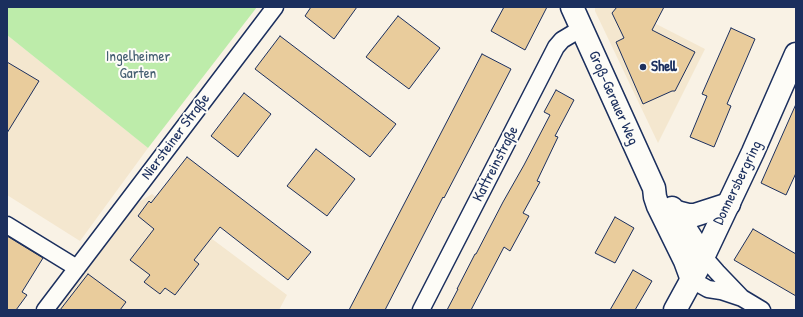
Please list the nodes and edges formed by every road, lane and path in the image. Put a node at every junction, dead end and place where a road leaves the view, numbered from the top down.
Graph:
1 (275, 7) edge
2 (572, 7) edge
3 (582, 28) junction
4 (796, 54) edge
5 (654, 188) junction
6 (728, 204) junction
7 (673, 210) junction
8 (7, 225) edge
9 (703, 256) junction
10 (77, 268) junction
11 (692, 280) junction
12 (742, 298) junction
13 (45, 310) edge
14 (421, 310) edge
15 (675, 310) edge
16 (762, 310) edge

1 - 10 street, Niersteiner Straße
2 - 3 main road, Groß-Gerauer Weg
3 - 5 main road, Groß-Gerauer Weg
3 - 14 street, Kattreinstraße
4 - 6 main road, Donnersbergring
5 - 7 main road, Groß-Gerauer Weg
5 - 11 main road, Groß-Gerauer Weg
6 - 7 main road
6 - 9 main road, Donnersbergring
7 - 9 main road, Groß-Gerauer Weg
8 - 10 street
9 - 11 main road, Donnersbergring
9 - 12 street
10 - 13 street, Niersteiner Straße
11 - 12 street
11 - 15 main road, Donnersbergring
12 - 16 street

